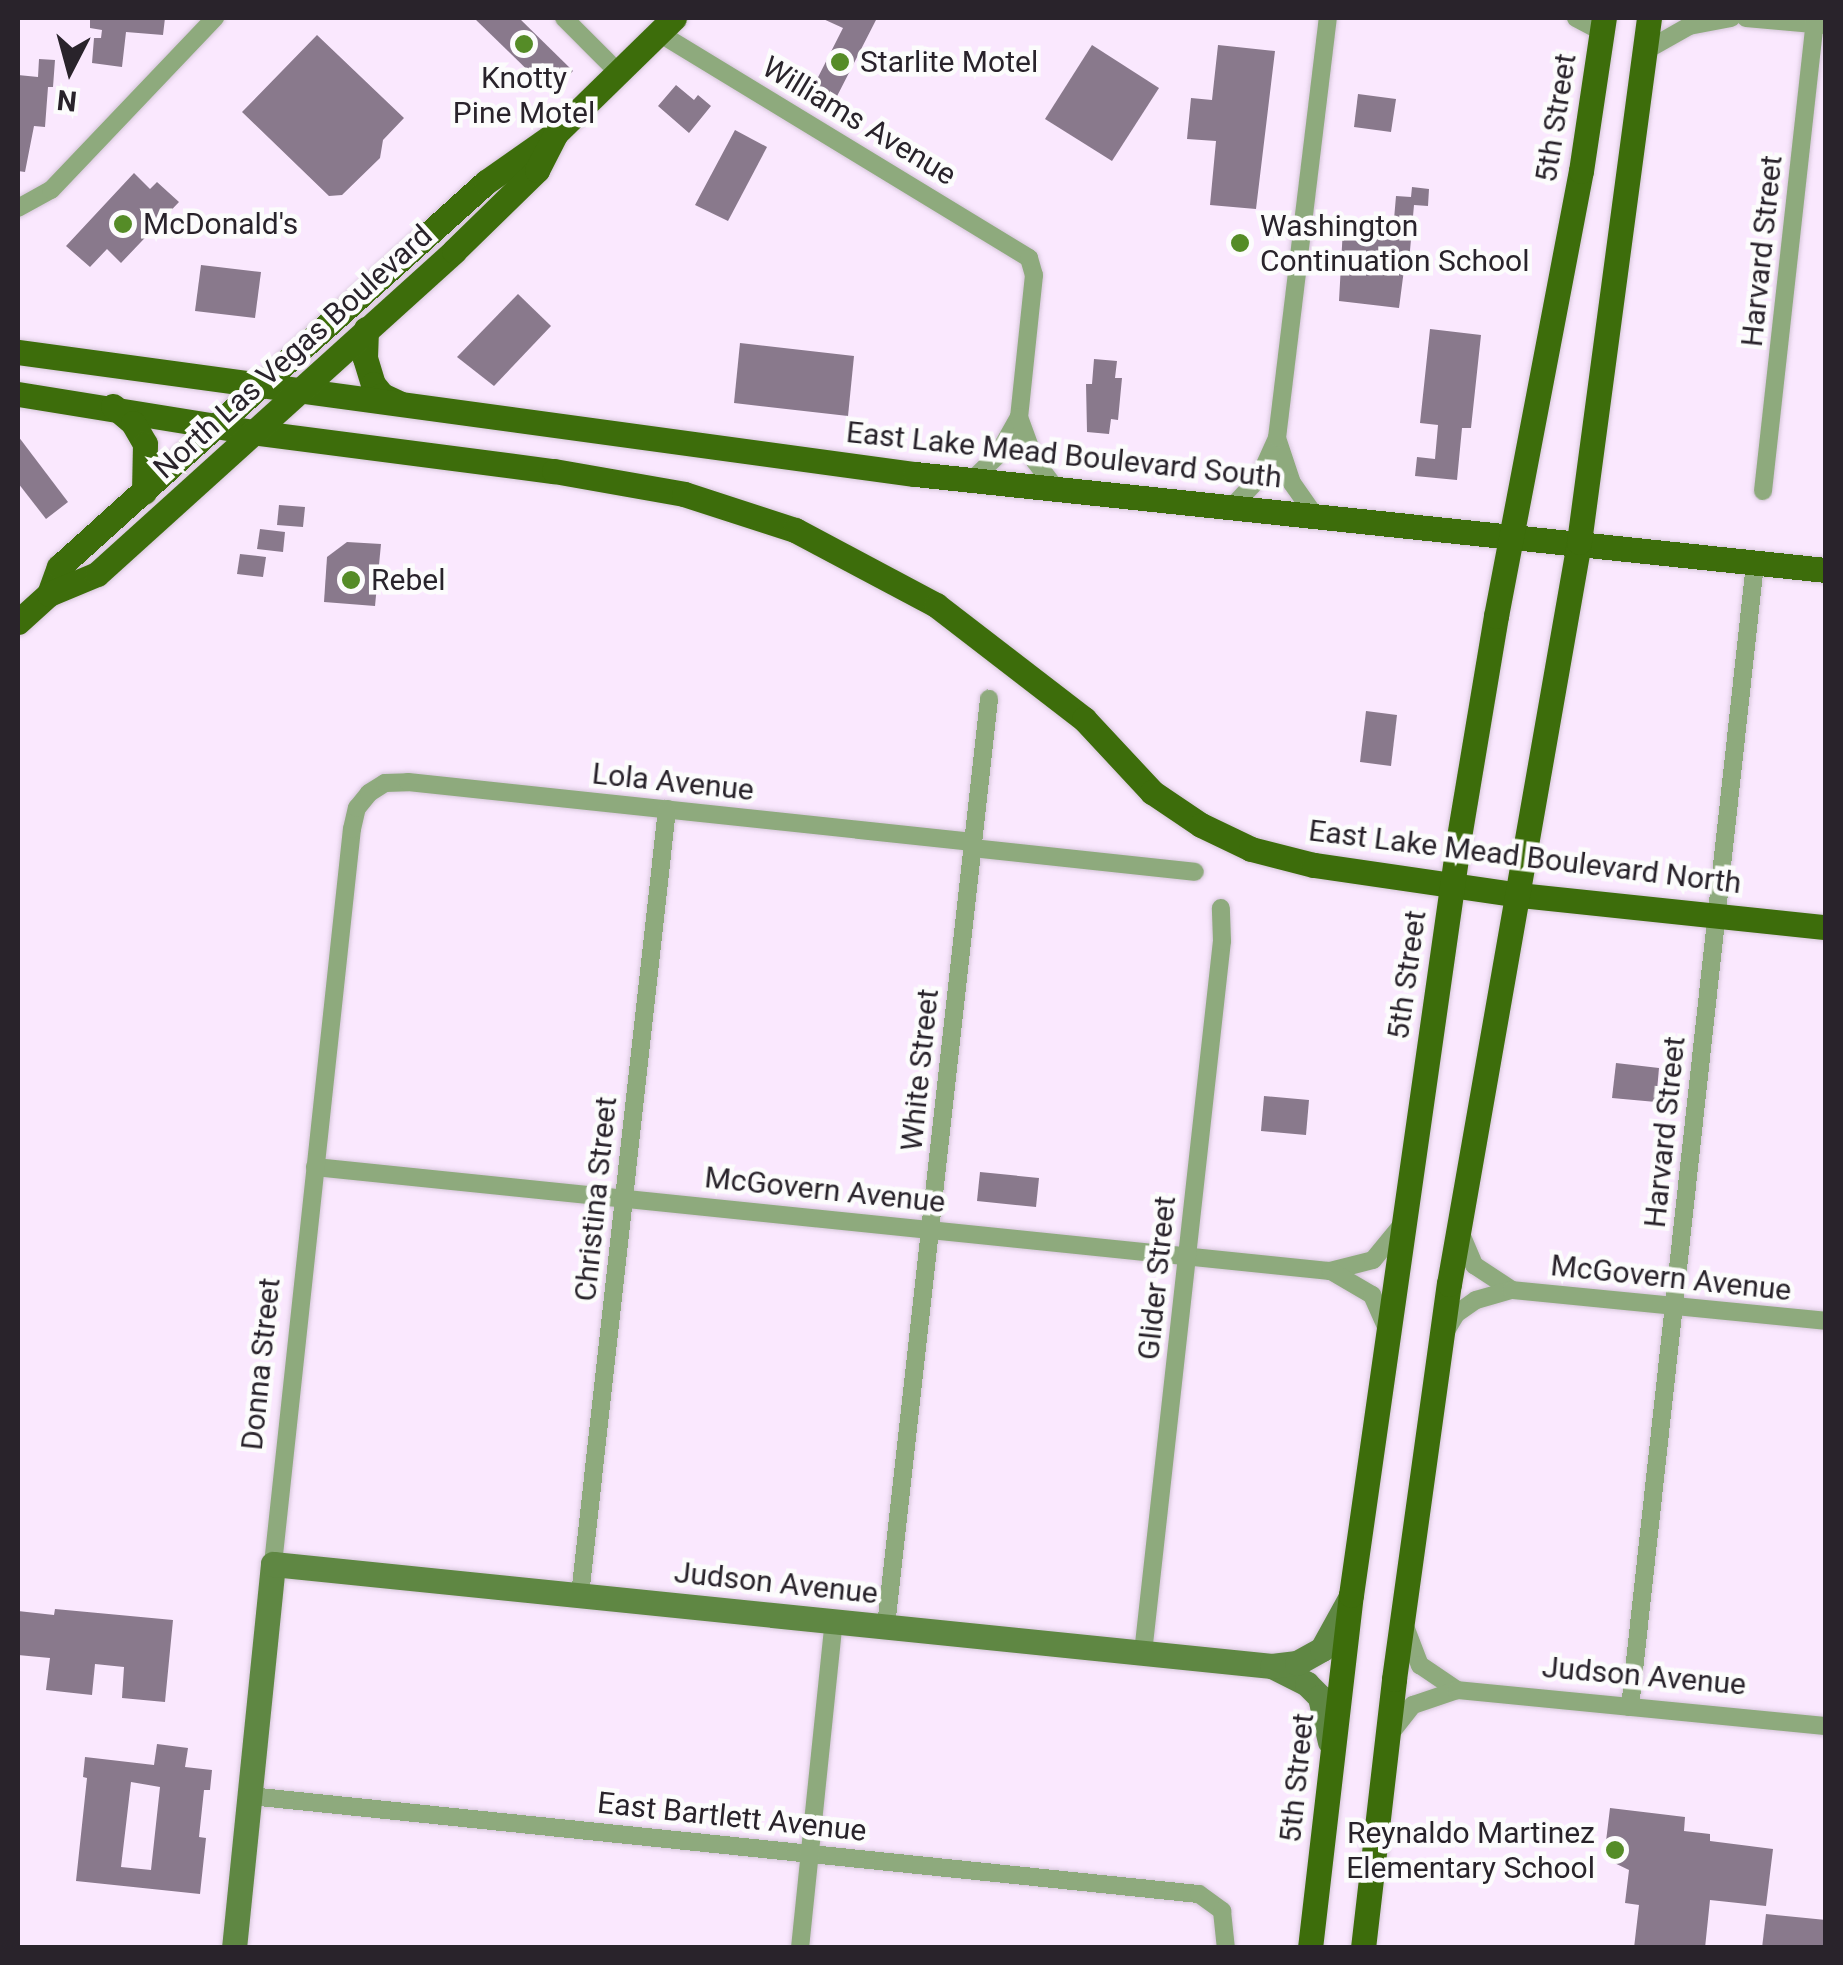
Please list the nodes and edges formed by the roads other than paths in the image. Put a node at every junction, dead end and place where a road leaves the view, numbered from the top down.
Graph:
1 (215, 18) edge
2 (564, 18) edge
3 (1328, 18) edge
4 (1576, 18) edge
5 (1649, 18) edge
6 (1731, 18) edge
7 (1746, 18) edge
8 (1818, 22) edge
9 (667, 25) edge
10 (1603, 25) edge
11 (1645, 51) junction
12 (620, 73) junction
13 (556, 133) junction
14 (18, 208) edge
15 (366, 330) junction
16 (18, 352) edge
17 (263, 385) junction
18 (296, 390) junction
19 (18, 394) edge
20 (113, 406) junction
21 (404, 406) junction
22 (1019, 418) junction
23 (219, 426) junction
24 (252, 432) junction
25 (1277, 438) junction
26 (972, 480) junction
27 (1055, 488) junction
28 (1763, 491) dead end
29 (144, 492) junction
30 (1232, 507) junction
31 (1314, 515) junction
32 (1511, 533) junction
33 (1579, 542) junction
34 (1755, 563) junction
35 (1826, 570) edge
36 (49, 594) junction
37 (18, 622) edge
38 (989, 699) dead end
39 (369, 793) joint
40 (667, 808) junction
41 (972, 845) junction
42 (1195, 872) dead end
43 (1452, 884) junction
44 (1519, 895) junction
45 (1221, 908) dead end
46 (1716, 916) junction
47 (1826, 928) edge
48 (315, 1167) junction
49 (624, 1198) junction
50 (1407, 1216) junction
51 (1459, 1225) junction
52 (930, 1228) junction
53 (1188, 1255) junction
54 (1330, 1271) junction
55 (1512, 1290) junction
56 (1674, 1306) junction
57 (1826, 1321) edge
58 (1387, 1335) junction
59 (1441, 1338) junction
60 (273, 1564) junction
61 (580, 1595) junction
62 (1351, 1595) junction
63 (1403, 1614) junction
64 (834, 1621) junction
65 (886, 1626) junction
66 (1143, 1652) junction
67 (1272, 1666) junction
68 (1457, 1690) junction
69 (1630, 1707) junction
70 (1826, 1726) edge
71 (1387, 1738) junction
72 (1332, 1760) junction
73 (250, 1796) junction
74 (810, 1853) junction
75 (234, 1948) edge
76 (800, 1948) edge
77 (1226, 1948) edge
78 (1310, 1948) edge
79 (1363, 1948) edge

1 - 14 street
2 - 12 street
3 - 25 street
4 - 10 street
5 - 11 main road
6 - 11 street
7 - 8 street
8 - 28 street, Harvard Street
9 - 12 main road, North Las Vegas Boulevard
9 - 22 street, Williams Avenue
10 - 32 main road, 5th Street
11 - 33 main road
12 - 13 main road, North Las Vegas Boulevard
13 - 15 main road, North Las Vegas Boulevard
13 - 17 main road, North Las Vegas Boulevard
15 - 18 main road, North Las Vegas Boulevard
15 - 21 main road
16 - 17 main road, East Lake Mead Boulevard South
17 - 18 main road, East Lake Mead Boulevard South
17 - 23 main road, North Las Vegas Boulevard
18 - 21 main road, East Lake Mead Boulevard South
18 - 24 main road, North Las Vegas Boulevard
19 - 20 main road, East Lake Mead Boulevard North
20 - 23 main road, East Lake Mead Boulevard North
20 - 29 main road
21 - 26 main road, East Lake Mead Boulevard South
22 - 26 street
22 - 27 street
23 - 24 main road, East Lake Mead Boulevard North
23 - 29 main road, North Las Vegas Boulevard
24 - 36 main road, North Las Vegas Boulevard
24 - 43 main road, East Lake Mead Boulevard North
25 - 30 street
25 - 31 street
26 - 27 main road, East Lake Mead Boulevard South
27 - 30 main road, East Lake Mead Boulevard South
29 - 36 main road, North Las Vegas Boulevard
30 - 31 main road, East Lake Mead Boulevard South
31 - 32 main road, East Lake Mead Boulevard South
32 - 33 main road, East Lake Mead Boulevard South
32 - 43 main road, 5th Street
33 - 34 main road, East Lake Mead Boulevard South
33 - 44 main road
34 - 35 main road, East Lake Mead Boulevard South
34 - 46 street, Harvard Street
36 - 37 main road, North Las Vegas Boulevard
38 - 41 street, White Street
39 - 40 street, Lola Avenue
39 - 48 street, Donna Street
40 - 41 street, Lola Avenue
40 - 49 street, Christina Street
41 - 42 street, Lola Avenue
41 - 52 street, White Street
43 - 44 main road, East Lake Mead Boulevard North
43 - 50 main road, 5th Street
44 - 46 main road, East Lake Mead Boulevard North
44 - 51 main road
45 - 53 street, Glider Street
46 - 47 main road, East Lake Mead Boulevard North
46 - 56 street, Harvard Street
48 - 49 street, McGovern Avenue
48 - 60 street, Donna Street
49 - 52 street, McGovern Avenue
49 - 61 street, Christina Street
50 - 54 street, McGovern Avenue
50 - 58 main road, 5th Street
51 - 55 street, McGovern Avenue
51 - 59 main road
52 - 53 street, McGovern Avenue
52 - 65 street, White Street
53 - 54 street, McGovern Avenue
53 - 66 street, Glider Street
54 - 58 street, McGovern Avenue
55 - 56 street, McGovern Avenue
55 - 59 street, McGovern Avenue
56 - 57 street, McGovern Avenue
56 - 69 street, Harvard Street
58 - 62 main road, 5th Street
59 - 63 main road
60 - 61 street, Judson Avenue
60 - 73 street, Donna Street
61 - 64 street, Judson Avenue
62 - 67 street, Judson Avenue
62 - 72 main road, 5th Street
63 - 68 street
63 - 71 main road
64 - 65 street, Judson Avenue
64 - 74 street
65 - 66 street, Judson Avenue
66 - 67 street, Judson Avenue
67 - 72 street, Judson Avenue
68 - 69 street, Judson Avenue
68 - 71 street, Judson Avenue
69 - 70 street, Judson Avenue
71 - 79 main road
72 - 78 main road, 5th Street
73 - 74 street, East Bartlett Avenue
73 - 75 street, Donna Street
74 - 76 street
74 - 77 street, East Bartlett Avenue

